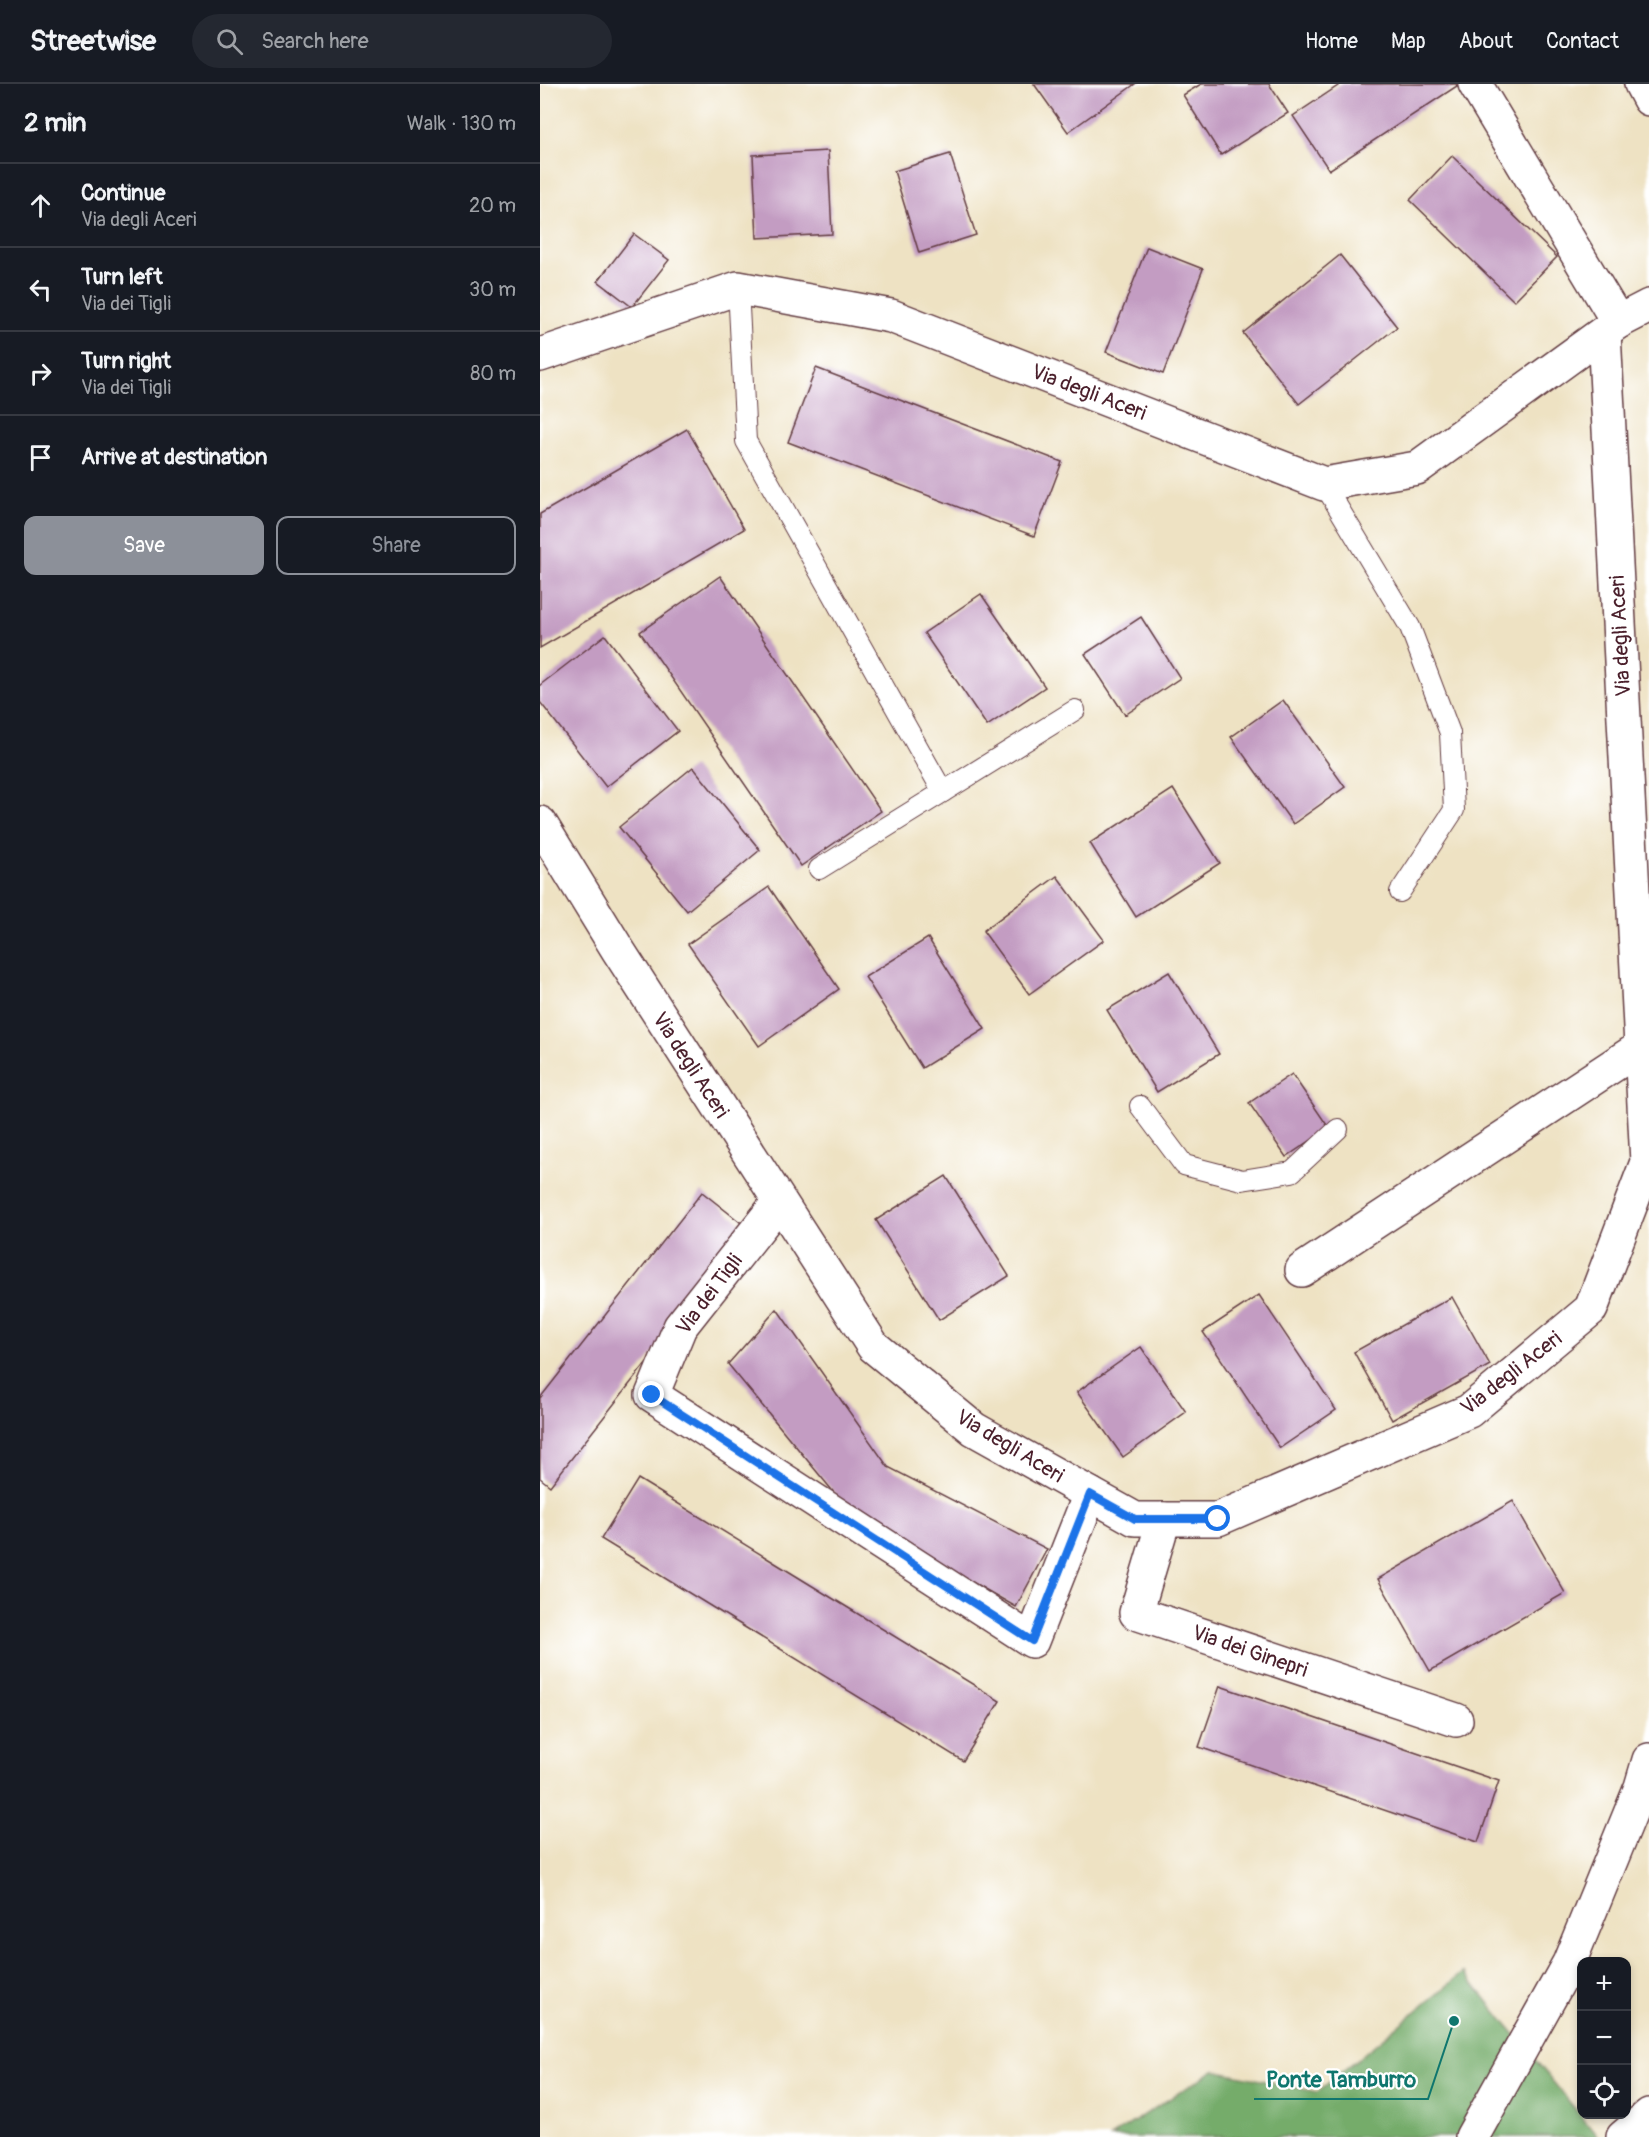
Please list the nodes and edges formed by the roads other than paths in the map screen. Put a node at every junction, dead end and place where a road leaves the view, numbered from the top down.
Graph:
1 (1475, 84) edge
2 (1641, 84) edge
3 (1649, 99) edge
4 (738, 288) junction
5 (1649, 306) edge
6 (1611, 328) junction
7 (540, 355) edge
8 (1324, 483) junction
9 (1075, 710) dead end
10 (943, 792) junction
11 (540, 823) edge
12 (819, 868) dead end
13 (1400, 892) dead end
14 (1641, 1047) junction
15 (1140, 1106) dead end
16 (1338, 1129) dead end
17 (779, 1202) junction
18 (1302, 1270) dead end
19 (1090, 1494) junction
20 (1164, 1519) junction
21 (1456, 1720) dead end
22 (1649, 1760) edge
23 (1649, 2115) edge
24 (1472, 2137) edge
25 (1623, 2137) edge

1 - 6 main road
2 - 3 main road
4 - 7 main road, Via degli Aceri
4 - 8 main road, Via degli Aceri
4 - 10 lane
5 - 6 main road
6 - 8 main road
6 - 14 main road, Via degli Aceri
8 - 13 lane
9 - 10 lane
10 - 12 lane
11 - 17 main road, Via degli Aceri
14 - 18 main road
14 - 20 main road, Via degli Aceri
15 - 16 lane
17 - 19 main road, Via degli Aceri
17 - 19 main road, Via dei Tigli
19 - 20 main road, Via degli Aceri
20 - 21 main road, Via dei Ginepri
22 - 24 main road
23 - 25 main road

